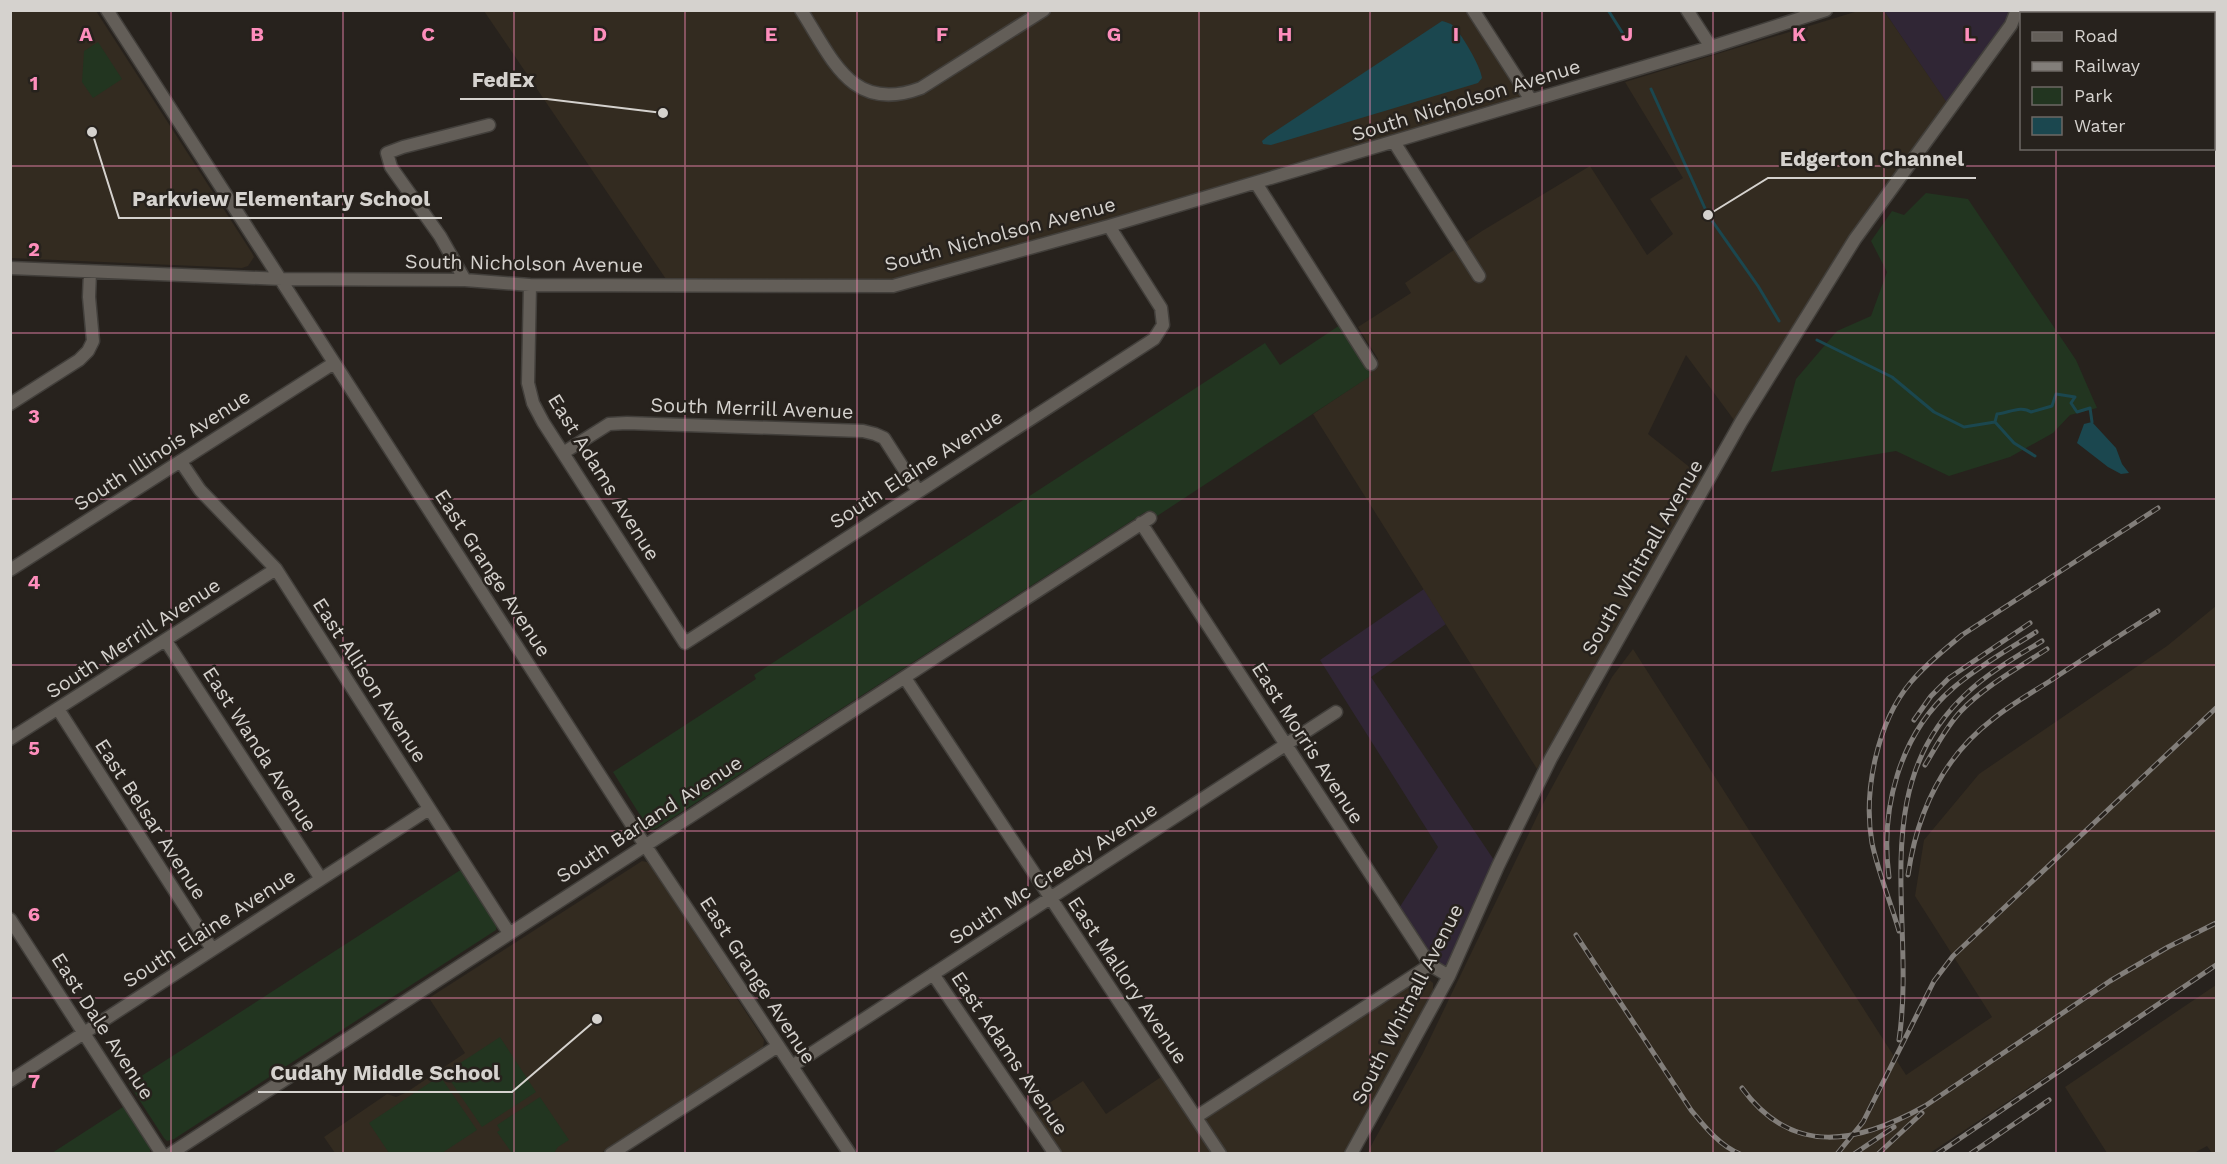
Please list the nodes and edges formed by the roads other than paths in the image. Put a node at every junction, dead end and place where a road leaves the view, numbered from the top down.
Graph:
1 (107, 10) edge
2 (801, 10) edge
3 (1044, 10) edge
4 (1473, 10) edge
5 (1687, 10) edge
6 (1826, 10) edge
7 (2017, 10) edge
8 (1711, 48) junction
9 (1531, 100) junction
10 (489, 125) dead end
11 (1394, 142) junction
12 (1256, 183) junction
13 (1109, 226) junction
14 (10, 268) edge
15 (90, 272) junction
16 (1479, 276) dead end
17 (282, 279) junction
18 (465, 280) junction
19 (530, 285) junction
20 (334, 363) junction
21 (1371, 364) dead end
22 (10, 404) edge
23 (563, 453) junction
24 (181, 462) junction
25 (918, 491) junction
26 (1146, 520) joint
27 (276, 569) junction
28 (10, 570) edge
29 (166, 641) junction
30 (685, 643) joint
31 (905, 678) junction
32 (58, 709) junction
33 (1336, 712) dead end
34 (10, 739) edge
35 (1285, 745) junction
36 (429, 809) junction
37 (645, 845) junction
38 (321, 879) junction
39 (1050, 898) junction
40 (10, 919) edge
41 (509, 933) junction
42 (212, 949) junction
43 (1430, 965) junction
44 (933, 974) junction
45 (1449, 976) junction
46 (84, 1032) junction
47 (778, 1046) junction
48 (792, 1066) junction
49 (10, 1081) edge
50 (1196, 1117) junction
51 (162, 1154) edge
52 (170, 1154) edge
53 (611, 1154) edge
54 (850, 1154) edge
55 (1055, 1154) edge
56 (1220, 1154) edge
57 (1351, 1154) edge

1 - 17 street, East Grange Avenue
2 - 3 street
4 - 9 street
5 - 8 street
6 - 8 street, South Nicholson Avenue
7 - 45 street, South Whitnall Avenue
8 - 9 street, South Nicholson Avenue
9 - 11 street, South Nicholson Avenue
10 - 18 street
11 - 12 street, South Nicholson Avenue
11 - 16 street
12 - 13 street, South Nicholson Avenue
12 - 21 street
13 - 19 street, South Nicholson Avenue
13 - 25 street, South Elaine Avenue
14 - 15 street, South Nicholson Avenue
15 - 17 street, South Nicholson Avenue
15 - 22 street
17 - 18 street, South Nicholson Avenue
17 - 20 street, East Grange Avenue
18 - 19 street, South Nicholson Avenue
19 - 23 street, East Adams Avenue
20 - 24 street, South Illinois Avenue
20 - 37 street, East Grange Avenue
23 - 25 street, South Merrill Avenue
23 - 30 street, East Adams Avenue
24 - 27 street, East Allison Avenue
24 - 28 street, South Illinois Avenue
25 - 30 street, South Elaine Avenue
26 - 31 street, South Barland Avenue
26 - 35 street, East Morris Avenue
27 - 29 street, South Merrill Avenue
27 - 36 street, East Allison Avenue
29 - 32 street, South Merrill Avenue
29 - 38 street, East Wanda Avenue
31 - 37 street, South Barland Avenue
31 - 39 street, East Mallory Avenue
32 - 34 street, South Merrill Avenue
32 - 42 street, East Belsar Avenue
33 - 35 street, South Mc Creedy Avenue
35 - 39 street, South Mc Creedy Avenue
35 - 43 street, East Morris Avenue
36 - 38 street, South Elaine Avenue
36 - 41 street, East Allison Avenue
37 - 41 street, South Barland Avenue
37 - 47 street, East Grange Avenue
38 - 42 street, South Elaine Avenue
39 - 44 street, South Mc Creedy Avenue
39 - 50 street, East Mallory Avenue
40 - 46 street, East Dale Avenue
41 - 52 street, South Barland Avenue
42 - 46 street, South Elaine Avenue
43 - 45 street, East Morris Avenue
43 - 50 street
44 - 48 street, South Mc Creedy Avenue
44 - 55 street, East Adams Avenue
45 - 57 street, South Whitnall Avenue
46 - 49 street, South Elaine Avenue
46 - 51 street, East Dale Avenue
47 - 48 street, East Grange Avenue
47 - 53 street
48 - 54 street, East Grange Avenue
50 - 56 street, East Mallory Avenue

